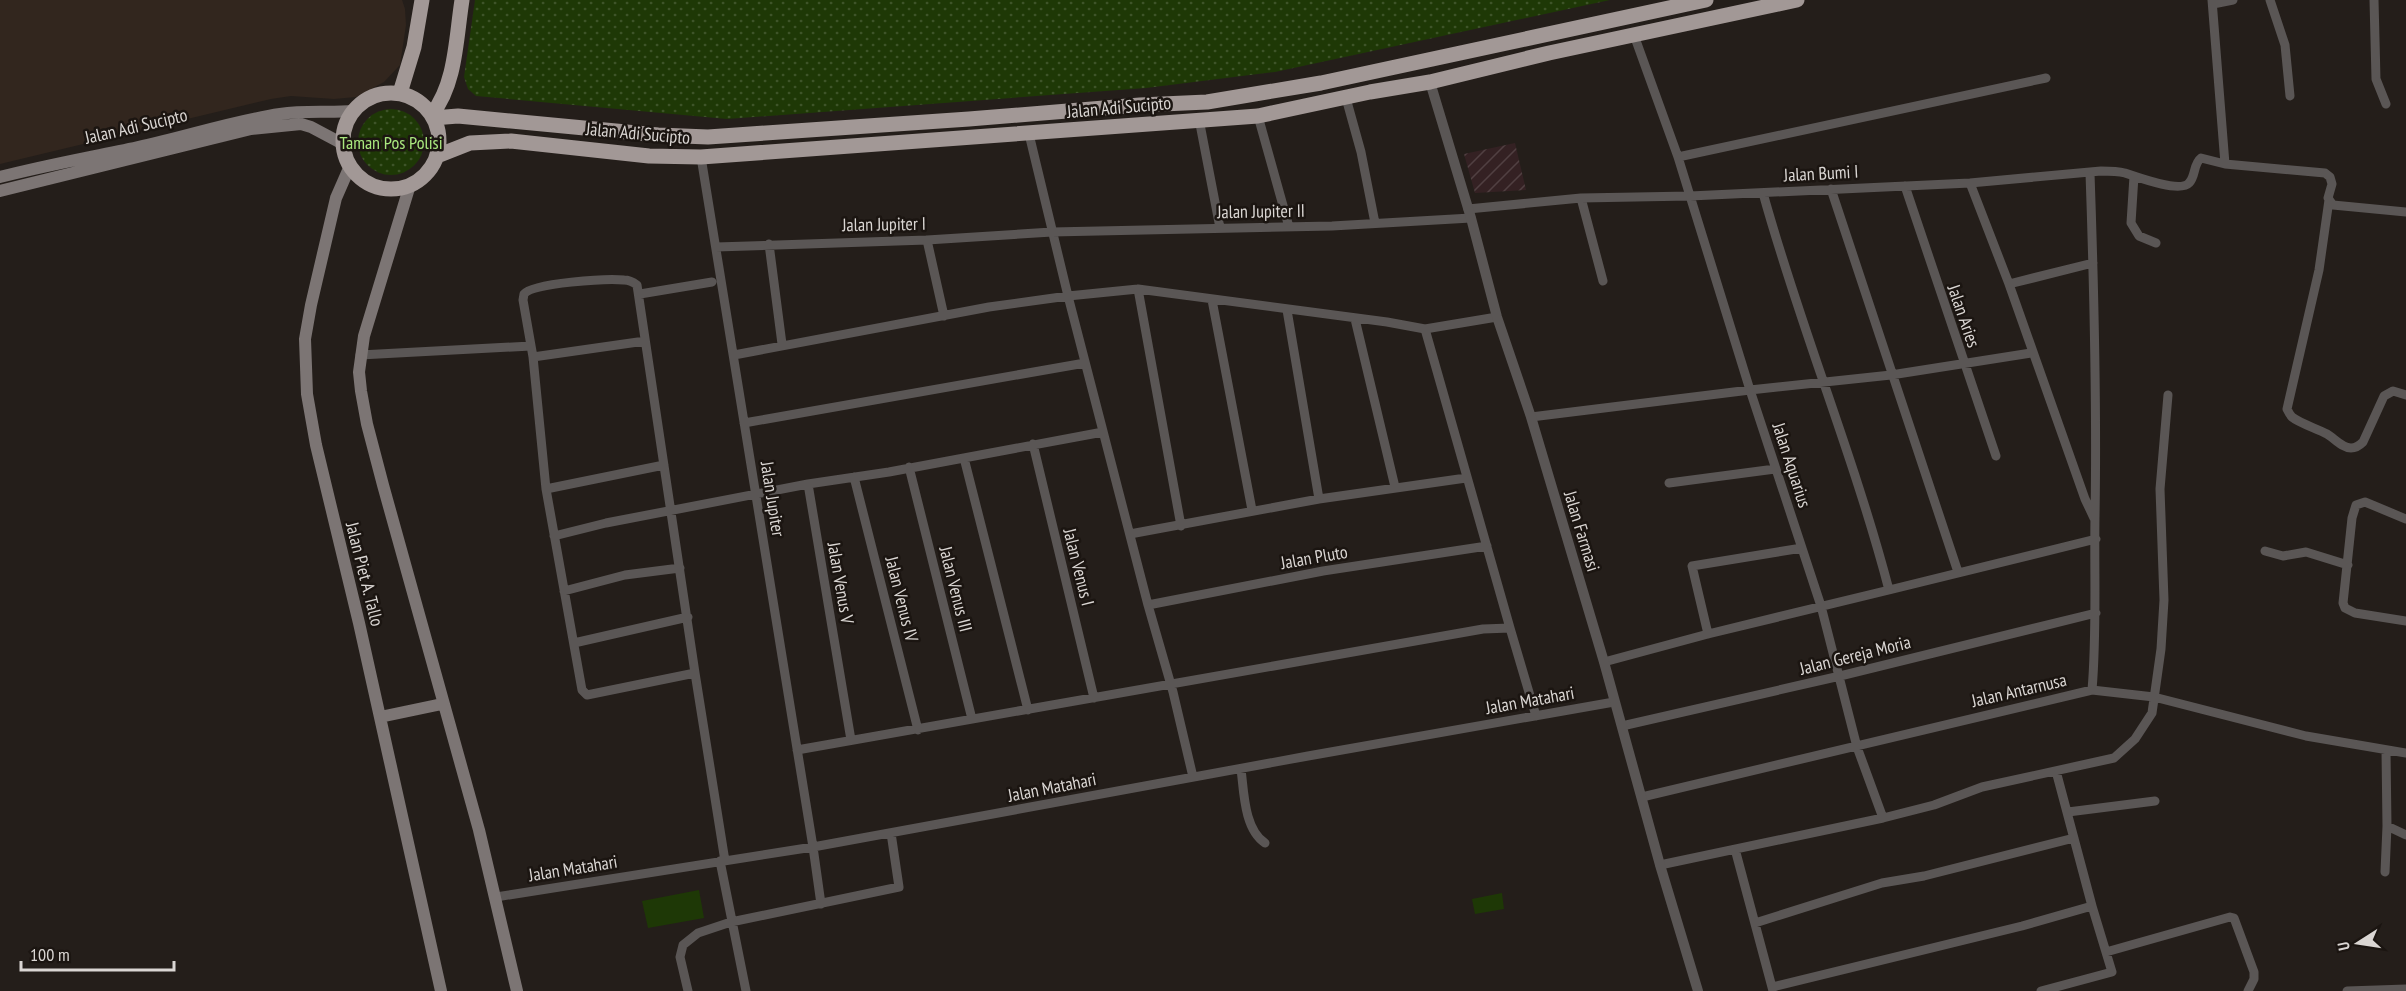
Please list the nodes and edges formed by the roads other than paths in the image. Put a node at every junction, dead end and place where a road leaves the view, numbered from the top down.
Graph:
1 (422, 0) edge
2 (462, 0) edge
3 (1706, 0) edge
4 (1797, 0) edge
5 (2233, 0) edge
6 (2270, 0) edge
7 (2374, 0) edge
8 (2213, 2) edge
9 (1634, 35) junction
10 (2046, 78) dead end
11 (1430, 82) junction
12 (400, 93) junction
13 (2290, 96) dead end
14 (1346, 98) junction
15 (2386, 104) dead end
16 (1084, 110) junction
17 (353, 111) junction
18 (433, 116) junction
19 (1258, 116) junction
20 (1199, 119) junction
21 (1089, 129) junction
22 (1029, 135) junction
23 (343, 144) junction
24 (437, 156) junction
25 (701, 157) junction
26 (1678, 157) junction
27 (2225, 164) junction
28 (350, 166) junction
29 (2090, 173) junction
30 (2134, 176) junction
31 (0, 177) edge
32 (1970, 183) junction
33 (410, 185) junction
34 (1905, 186) junction
35 (1831, 189) junction
36 (0, 191) edge
37 (1763, 193) junction
38 (1690, 196) junction
39 (1581, 198) junction
40 (2329, 200) junction
41 (2406, 212) edge
42 (1470, 214) junction
43 (1375, 223) junction
44 (1289, 227) junction
45 (1220, 228) junction
46 (1052, 232) junction
47 (927, 240) junction
48 (2156, 243) dead end
49 (769, 244) junction
50 (716, 247) junction
51 (2093, 263) junction
52 (1602, 281) dead end
53 (712, 282) dead end
54 (2009, 284) junction
55 (1138, 289) junction
56 (640, 294) junction
57 (1068, 296) junction
58 (1212, 300) junction
59 (1287, 310) junction
60 (944, 316) junction
61 (1497, 317) junction
62 (1354, 319) junction
63 (1425, 329) junction
64 (645, 341) junction
65 (782, 344) junction
66 (531, 346) junction
67 (2031, 353) junction
68 (734, 355) junction
69 (360, 356) junction
70 (533, 357) junction
71 (1085, 363) junction
72 (1964, 365) junction
73 (1891, 375) junction
74 (1825, 383) junction
75 (1750, 390) junction
76 (2168, 395) dead end
77 (2406, 395) edge
78 (1531, 417) junction
79 (744, 423) junction
80 (1103, 432) junction
81 (1033, 444) junction
82 (1996, 456) dead end
83 (964, 458) junction
84 (664, 465) junction
85 (909, 467) junction
86 (1775, 469) junction
87 (854, 477) junction
88 (1466, 478) junction
89 (1669, 483) dead end
90 (808, 484) junction
91 (1395, 487) junction
92 (546, 489) junction
93 (756, 495) junction
94 (1319, 499) junction
95 (1252, 510) junction
96 (671, 512) junction
97 (2095, 519) junction
98 (2406, 519) edge
99 (1181, 526) junction
100 (1130, 534) junction
101 (554, 536) junction
102 (2096, 539) junction
103 (1487, 546) junction
104 (1802, 548) junction
105 (2265, 551) dead end
106 (2348, 566) junction
107 (680, 568) junction
108 (1958, 572) junction
109 (1889, 590) junction
110 (564, 591) junction
111 (1148, 605) junction
112 (1821, 606) junction
113 (2096, 613) junction
114 (688, 618) junction
115 (2406, 621) edge
116 (1510, 628) junction
117 (1708, 634) junction
118 (574, 643) junction
119 (1604, 662) junction
120 (695, 673) junction
121 (1840, 676) junction
122 (1171, 685) junction
123 (2092, 690) junction
124 (2154, 697) junction
125 (1094, 698) junction
126 (1614, 702) junction
127 (442, 704) junction
128 (1028, 710) junction
129 (1536, 716) junction
130 (380, 717) junction
131 (972, 719) junction
132 (1622, 726) junction
133 (918, 730) junction
134 (851, 740) junction
135 (1857, 747) junction
136 (797, 750) junction
137 (2386, 751) junction
138 (2406, 753) edge
139 (1241, 769) junction
140 (2056, 771) junction
141 (1193, 777) junction
142 (1642, 797) junction
143 (2155, 801) dead end
144 (2068, 812) junction
145 (1883, 818) junction
146 (2387, 826) junction
147 (891, 833) junction
148 (2406, 835) edge
149 (2074, 838) junction
150 (1265, 843) dead end
151 (813, 847) junction
152 (1735, 849) junction
153 (722, 861) junction
154 (1660, 865) junction
155 (2385, 872) dead end
156 (496, 897) junction
157 (821, 904) junction
158 (2092, 906) junction
159 (730, 922) junction
160 (1755, 923) junction
161 (2106, 952) junction
162 (1772, 989) edge
163 (2406, 989) edge
164 (2054, 990) edge
165 (2343, 990) edge
166 (441, 991) edge
167 (517, 991) edge
168 (688, 991) edge
169 (746, 991) edge
170 (1698, 991) edge
171 (2042, 991) edge
172 (2248, 991) edge

1 - 12 highway
2 - 18 highway
3 - 16 highway, Jalan Adi Sucipto
4 - 9 highway, Jalan Adi Sucipto
5 - 8 street
6 - 13 street
7 - 15 street
8 - 27 street
9 - 11 highway, Jalan Adi Sucipto
9 - 26 street, Jalan Aquarius
10 - 26 street
11 - 14 highway, Jalan Adi Sucipto
11 - 42 street, Jalan Farmasi
12 - 17 highway
12 - 18 highway
14 - 19 highway, Jalan Adi Sucipto
14 - 43 street
16 - 18 highway, Jalan Adi Sucipto
16 - 21 highway
17 - 23 highway
17 - 31 main road, Jalan Adi Sucipto
18 - 24 highway
19 - 20 highway, Jalan Adi Sucipto
19 - 44 street
20 - 21 highway, Jalan Adi Sucipto
20 - 45 street
21 - 22 highway, Jalan Adi Sucipto
22 - 25 highway, Jalan Adi Sucipto
22 - 46 street
23 - 28 highway
23 - 36 main road, Jalan Adi Sucipto
24 - 25 highway, Jalan Adi Sucipto
24 - 33 highway
25 - 50 street, Jalan Jupiter
26 - 38 street, Jalan Aquarius
27 - 30 street, Jalan Bumi I
27 - 40 street
28 - 33 highway
28 - 130 main road, Jalan Piet A. Tallo
29 - 30 street, Jalan Bumi I
29 - 32 street, Jalan Bumi I
29 - 51 street
30 - 48 street
32 - 34 street, Jalan Bumi I
32 - 54 street
33 - 69 main road
34 - 35 street, Jalan Bumi I
34 - 72 street, Jalan Aries
35 - 37 street, Jalan Bumi I
35 - 73 street
37 - 38 street, Jalan Bumi I
37 - 74 street
38 - 39 street, Jalan Bumi I
38 - 75 street, Jalan Aquarius
39 - 42 street, Jalan Bumi I
39 - 52 street
40 - 41 street
40 - 77 street
42 - 43 street, Jalan Jupiter II
42 - 61 street, Jalan Farmasi
43 - 44 street, Jalan Jupiter II
44 - 45 street, Jalan Jupiter II
45 - 46 street, Jalan Jupiter II
46 - 47 street, Jalan Jupiter I
46 - 57 street
47 - 49 street, Jalan Jupiter I
47 - 60 street
49 - 50 street, Jalan Jupiter I
49 - 65 street
50 - 68 street, Jalan Jupiter
51 - 54 street
51 - 97 street
53 - 56 street
54 - 67 street
55 - 57 street
55 - 58 street
55 - 99 street
56 - 64 street
56 - 66 street
57 - 60 street
57 - 71 street
58 - 59 street
58 - 95 street
59 - 62 street
59 - 94 street
60 - 65 street
61 - 63 street
61 - 78 street, Jalan Farmasi
62 - 63 street
62 - 91 street
63 - 88 street
64 - 70 street
64 - 84 street
65 - 68 street
66 - 69 street
66 - 70 street
67 - 72 street
67 - 97 street
68 - 79 street, Jalan Jupiter
69 - 127 main road
70 - 92 street
71 - 79 street
71 - 80 street
72 - 73 street
72 - 82 street, Jalan Aries
73 - 74 street
73 - 108 street
74 - 75 street
74 - 109 street
75 - 78 street
75 - 86 street, Jalan Aquarius
76 - 124 street
78 - 119 street, Jalan Farmasi
79 - 93 street, Jalan Jupiter
80 - 81 street
80 - 100 street
81 - 83 street
81 - 125 street, Jalan Venus I
83 - 85 street
83 - 128 street
84 - 92 street
84 - 96 street
85 - 87 street
85 - 131 street, Jalan Venus III
86 - 89 street
86 - 104 street, Jalan Aquarius
87 - 90 street
87 - 133 street, Jalan Venus IV
88 - 91 street
88 - 103 street
90 - 93 street
90 - 134 street, Jalan Venus V
91 - 94 street
92 - 101 street
93 - 96 street
93 - 136 street, Jalan Jupiter
94 - 95 street
95 - 99 street
96 - 101 street
96 - 107 street
97 - 102 street
98 - 106 street
99 - 100 street
100 - 111 street
101 - 110 street
102 - 108 street
102 - 113 street
103 - 111 street, Jalan Pluto
103 - 116 street
104 - 112 street, Jalan Aquarius
104 - 117 street
105 - 106 street
106 - 115 street
107 - 110 street
107 - 114 street
108 - 109 street
109 - 112 street
110 - 118 street
111 - 122 street
112 - 117 street
112 - 121 street, Jalan Aquarius
113 - 121 street, Jalan Gereja Moria
113 - 123 street
114 - 118 street
114 - 120 street
116 - 122 street
116 - 129 street
117 - 119 street
118 - 120 street
119 - 126 street, Jalan Farmasi
120 - 153 street
121 - 132 street, Jalan Gereja Moria
121 - 135 street, Jalan Aquarius
122 - 125 street
122 - 141 street
123 - 124 street, Jalan Antarnusa
123 - 135 street, Jalan Antarnusa
124 - 137 street, Jalan Antarnusa
124 - 140 street
125 - 128 street
126 - 129 street, Jalan Matahari
126 - 132 street, Jalan Farmasi
127 - 130 main road
127 - 156 main road
128 - 131 street
129 - 139 street, Jalan Matahari
130 - 166 main road, Jalan Piet A. Tallo
131 - 133 street
132 - 142 street, Jalan Farmasi
133 - 134 street
134 - 136 street
135 - 142 street, Jalan Antarnusa
135 - 145 street, Jalan Aquarius
136 - 151 street, Jalan Jupiter
137 - 138 street, Jalan Antarnusa
137 - 146 street
139 - 141 street, Jalan Matahari
139 - 150 street
140 - 144 street
140 - 145 street
141 - 147 street, Jalan Matahari
142 - 154 street, Jalan Farmasi
143 - 144 street
144 - 149 street
145 - 152 street
146 - 148 street
146 - 155 street
147 - 151 street, Jalan Matahari
147 - 157 street
149 - 158 street
149 - 160 street
151 - 153 street, Jalan Matahari
151 - 157 street, Jalan Jupiter
152 - 154 street
152 - 160 street
153 - 156 street, Jalan Matahari
153 - 159 street
154 - 170 street, Jalan Farmasi
156 - 167 main road
157 - 159 street
158 - 161 street
158 - 162 street
159 - 168 street
159 - 169 street
160 - 162 street
161 - 164 street
161 - 172 street
163 - 165 street
164 - 171 street

